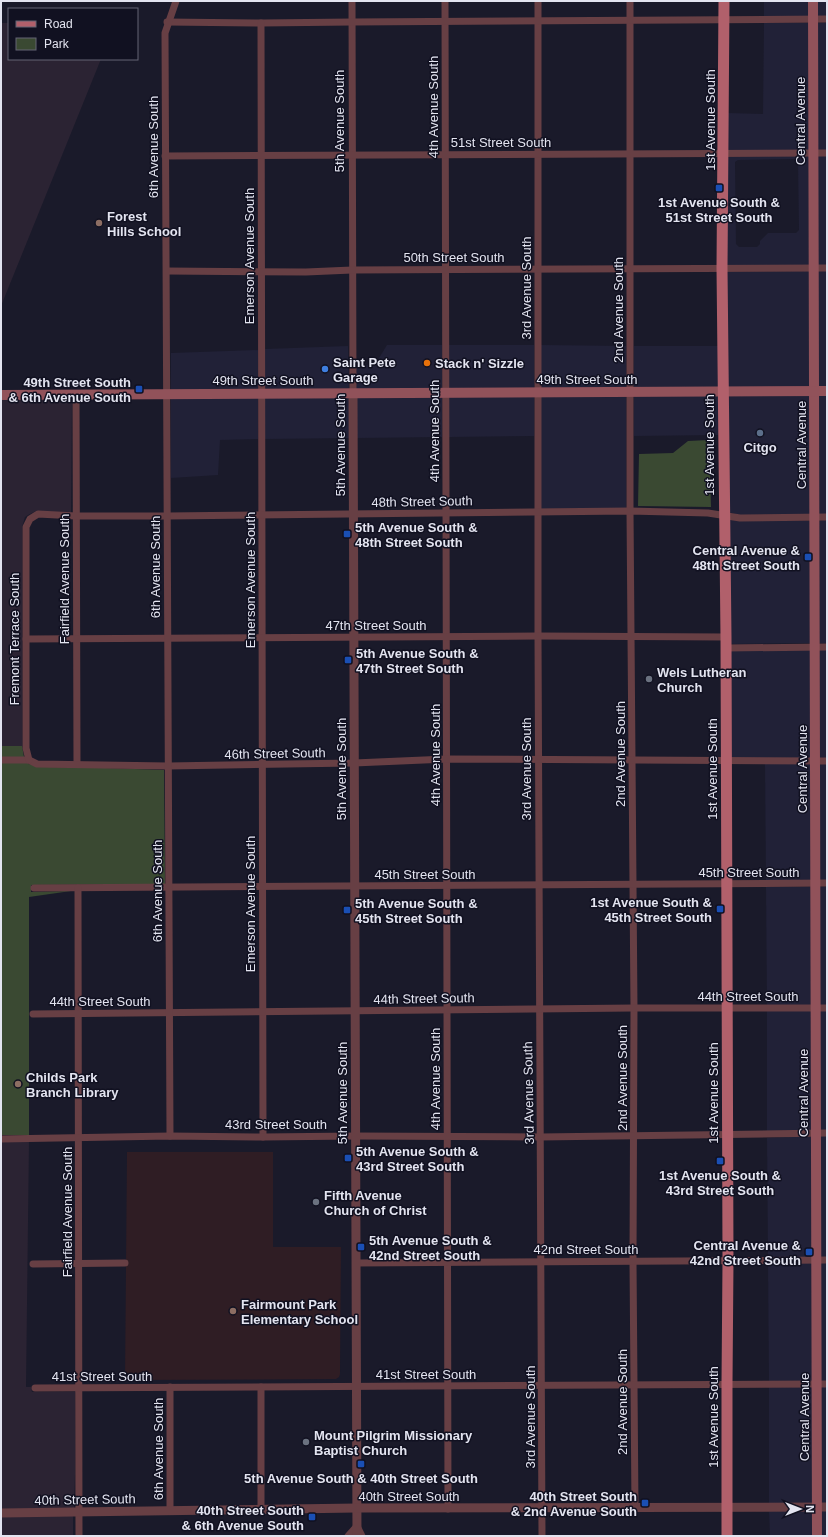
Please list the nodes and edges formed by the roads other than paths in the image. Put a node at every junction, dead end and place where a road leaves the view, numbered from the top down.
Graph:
1 (176, 1) edge
2 (352, 1) edge
3 (445, 1) edge
4 (538, 1) edge
5 (630, 1) edge
6 (724, 1) edge
7 (813, 1) edge
8 (827, 19) edge
9 (630, 20) junction
10 (724, 20) junction
11 (813, 20) junction
12 (445, 21) junction
13 (538, 21) junction
14 (168, 22) junction
15 (352, 22) junction
16 (260, 24) junction
17 (724, 153) junction
18 (813, 153) junction
19 (827, 153) edge
20 (538, 154) junction
21 (630, 154) junction
22 (352, 155) junction
23 (445, 155) junction
24 (165, 156) junction
25 (261, 156) junction
26 (722, 268) junction
27 (813, 268) junction
28 (827, 268) edge
29 (538, 269) junction
30 (630, 269) junction
31 (352, 270) junction
32 (446, 270) junction
33 (167, 271) junction
34 (260, 272) junction
35 (827, 390) edge
36 (723, 391) junction
37 (814, 391) junction
38 (538, 392) junction
39 (630, 392) junction
40 (261, 393) junction
41 (353, 393) junction
42 (446, 393) junction
43 (76, 394) junction
44 (167, 394) junction
45 (1, 395) edge
46 (630, 511) junction
47 (538, 512) junction
48 (446, 513) junction
49 (353, 514) junction
50 (262, 515) junction
51 (724, 515) junction
52 (76, 516) junction
53 (167, 516) junction
54 (815, 517) junction
55 (827, 517) edge
56 (30, 519) joint
57 (446, 636) junction
58 (538, 636) junction
59 (354, 637) junction
60 (632, 637) junction
61 (167, 638) junction
62 (262, 638) junction
63 (26, 639) junction
64 (76, 639) junction
65 (726, 642) junction
66 (815, 647) junction
67 (827, 647) edge
68 (447, 759) junction
69 (1, 760) edge
70 (29, 760) junction
71 (538, 760) junction
72 (632, 761) junction
73 (726, 761) junction
74 (815, 761) junction
75 (827, 761) edge
76 (354, 763) junction
77 (77, 764) junction
78 (262, 765) junction
79 (168, 766) junction
80 (827, 883) edge
81 (727, 884) junction
82 (815, 884) junction
83 (538, 885) junction
84 (632, 885) junction
85 (355, 886) junction
86 (447, 886) junction
87 (262, 887) junction
88 (34, 888) dead end
89 (78, 888) junction
90 (169, 888) junction
91 (539, 1008) junction
92 (634, 1008) junction
93 (727, 1008) junction
94 (816, 1008) junction
95 (827, 1008) edge
96 (447, 1010) junction
97 (355, 1011) junction
98 (262, 1012) junction
99 (169, 1013) junction
100 (33, 1014) dead end
101 (78, 1014) junction
102 (816, 1133) junction
103 (827, 1133) edge
104 (727, 1134) junction
105 (634, 1135) junction
106 (170, 1136) junction
107 (356, 1136) junction
108 (447, 1136) junction
109 (78, 1137) junction
110 (263, 1137) junction
111 (540, 1137) junction
112 (1, 1139) edge
113 (816, 1260) junction
114 (827, 1260) edge
115 (633, 1261) junction
116 (728, 1261) junction
117 (448, 1262) junction
118 (541, 1262) junction
119 (79, 1263) junction
120 (125, 1263) dead end
121 (356, 1263) junction
122 (33, 1264) dead end
123 (726, 1384) junction
124 (822, 1384) edge
125 (634, 1385) junction
126 (356, 1386) junction
127 (448, 1386) junction
128 (542, 1386) junction
129 (170, 1387) junction
130 (261, 1387) junction
131 (35, 1388) dead end
132 (79, 1388) junction
133 (731, 1507) junction
134 (822, 1507) edge
135 (357, 1508) junction
136 (635, 1508) junction
137 (262, 1509) junction
138 (448, 1509) junction
139 (542, 1509) junction
140 (170, 1510) junction
141 (79, 1512) junction
142 (1, 1513) edge
143 (357, 1531) edge
144 (725, 1534) edge
145 (79, 1536) edge
146 (348, 1536) edge
147 (362, 1536) edge
148 (542, 1536) edge
149 (817, 1536) edge

1 - 14 street, 6th Avenue South
2 - 15 street, 5th Avenue South
3 - 12 street, 4th Avenue South
4 - 13 street, 3rd Avenue South
5 - 9 street, 2nd Avenue South
6 - 10 main road, 1st Avenue South
7 - 11 main road, Central Avenue
8 - 11 street
9 - 10 street
9 - 13 street
9 - 21 street, 2nd Avenue South
10 - 11 street
10 - 17 main road, 1st Avenue South
11 - 18 main road, Central Avenue
12 - 13 street
12 - 15 street
12 - 23 street, 4th Avenue South
13 - 20 street, 3rd Avenue South
14 - 16 street
14 - 24 street, 6th Avenue South
15 - 16 street
15 - 22 street, 5th Avenue South
16 - 25 street, Emerson Avenue South
17 - 18 street, 51st Street South
17 - 21 street, 51st Street South
17 - 26 main road, 1st Avenue South
18 - 19 street, 51st Street South
18 - 27 main road, Central Avenue
20 - 21 street, 51st Street South
20 - 23 street, 51st Street South
20 - 29 street, 3rd Avenue South
21 - 30 street, 2nd Avenue South
22 - 23 street, 51st Street South
22 - 25 street, 51st Street South
22 - 31 street, 5th Avenue South
23 - 32 street, 4th Avenue South
24 - 25 street, 51st Street South
24 - 33 street, 6th Avenue South
25 - 34 street, Emerson Avenue South
26 - 27 street, 50th Street South
26 - 30 street, 50th Street South
26 - 36 main road, 1st Avenue South
27 - 28 street, 50th Street South
27 - 37 main road, Central Avenue
29 - 30 street, 50th Street South
29 - 32 street, 50th Street South
29 - 38 street, 3rd Avenue South
30 - 39 street, 2nd Avenue South
31 - 32 street, 50th Street South
31 - 34 street, 50th Street South
31 - 41 street, 5th Avenue South
32 - 42 street, 4th Avenue South
33 - 34 street, 50th Street South
33 - 44 street, 6th Avenue South
34 - 40 street, Emerson Avenue South
35 - 37 main road, 49th Street South
36 - 37 main road, 49th Street South
36 - 39 main road, 49th Street South
36 - 51 main road, 1st Avenue South
37 - 54 main road, Central Avenue
38 - 39 main road, 49th Street South
38 - 42 main road, 49th Street South
38 - 47 street, 3rd Avenue South
39 - 46 street, 2nd Avenue South
40 - 41 main road, 49th Street South
40 - 44 main road, 49th Street South
40 - 50 street, Emerson Avenue South
41 - 42 main road, 49th Street South
41 - 49 street, 5th Avenue South
42 - 48 street, 4th Avenue South
43 - 44 main road, 49th Street South
43 - 45 main road, 49th Street South
43 - 52 street, Fairfield Avenue South
44 - 53 street, 6th Avenue South
46 - 47 street, 48th Street South
46 - 51 street, 48th Street South
46 - 60 street, 2nd Avenue South
47 - 48 street, 48th Street South
47 - 58 street, 3rd Avenue South
48 - 49 street, 48th Street South
48 - 57 street, 4th Avenue South
49 - 50 street, 48th Street South
49 - 59 street, 5th Avenue South
50 - 53 street, 48th Street South
50 - 62 street, Emerson Avenue South
51 - 54 street, 48th Street South
51 - 65 main road, 1st Avenue South
52 - 53 street, 48th Street South
52 - 56 street, 48th Street South
52 - 64 street, Fairfield Avenue South
53 - 61 street, 6th Avenue South
54 - 55 street, 48th Street South
54 - 66 main road, Central Avenue
56 - 63 street, Fremont Terrace South
57 - 58 street, 47th Street South
57 - 59 street, 47th Street South
57 - 68 street, 4th Avenue South
58 - 60 street, 47th Street South
58 - 71 street, 3rd Avenue South
59 - 62 street, 47th Street South
59 - 76 street, 5th Avenue South
60 - 65 street, 47th Street South
60 - 72 street, 2nd Avenue South
61 - 62 street, 47th Street South
61 - 64 street, 47th Street South
61 - 79 street, 6th Avenue South
62 - 78 street, Emerson Avenue South
63 - 64 street, 47th Street South
63 - 70 street, Fremont Terrace South
64 - 77 street, Fairfield Avenue South
65 - 66 street, 47th Street South
65 - 73 main road, 1st Avenue South
66 - 67 street, 47th Street South
66 - 74 main road, Central Avenue
68 - 71 street, 46th Street South
68 - 76 street, 46th Street South
68 - 86 street, 4th Avenue South
69 - 70 street, 46th Street South
70 - 77 street, 46th Street South
71 - 72 street, 46th Street South
71 - 83 street, 3rd Avenue South
72 - 73 street, 46th Street South
72 - 84 street, 2nd Avenue South
73 - 74 street, 46th Street South
73 - 81 main road, 1st Avenue South
74 - 75 street, 46th Street South
74 - 82 main road, Central Avenue
76 - 78 street, 46th Street South
76 - 85 street, 5th Avenue South
77 - 79 street, 46th Street South
78 - 79 street, 46th Street South
78 - 87 street, Emerson Avenue South
79 - 90 street, 6th Avenue South
80 - 82 street, 45th Street South
81 - 82 street, 45th Street South
81 - 84 street, 45th Street South
81 - 93 main road, 1st Avenue South
82 - 94 main road, Central Avenue
83 - 84 street, 45th Street South
83 - 86 street, 45th Street South
83 - 91 street, 3rd Avenue South
84 - 92 street, 2nd Avenue South
85 - 86 street, 45th Street South
85 - 87 street, 45th Street South
85 - 97 street, 5th Avenue South
86 - 96 street, 4th Avenue South
87 - 90 street, 45th Street South
87 - 98 street, Emerson Avenue South
88 - 89 street, 45th Street South
89 - 90 street, 45th Street South
89 - 101 street, Fairfield Avenue South
90 - 99 street, 6th Avenue South
91 - 92 street, 44th Street South
91 - 96 street, 44th Street South
91 - 111 street, 3rd Avenue South
92 - 93 street, 44th Street South
92 - 105 street, 2nd Avenue South
93 - 94 street, 44th Street South
93 - 104 main road, 1st Avenue South
94 - 95 street, 44th Street South
94 - 102 main road, Central Avenue
96 - 97 street, 44th Street South
96 - 108 street, 4th Avenue South
97 - 98 street, 44th Street South
97 - 107 street, 5th Avenue South
98 - 99 street, 44th Street South
98 - 110 street, Emerson Avenue South
99 - 101 street, 44th Street South
99 - 106 street, 6th Avenue South
100 - 101 street, 44th Street South
101 - 109 street, Fairfield Avenue South
102 - 103 street, 43rd Street South
102 - 104 street, 43rd Street South
102 - 113 main road, Central Avenue
104 - 105 street, 43rd Street South
104 - 116 main road, 1st Avenue South
105 - 111 street, 43rd Street South
105 - 115 street, 2nd Avenue South
106 - 109 street, 43rd Street South
106 - 110 street, 43rd Street South
107 - 108 street, 43rd Street South
107 - 110 street, 43rd Street South
107 - 121 street, 5th Avenue South
108 - 111 street, 43rd Street South
108 - 117 street, 4th Avenue South
109 - 112 street, 43rd Street South
109 - 119 street, Fairfield Avenue South
111 - 118 street, 3rd Avenue South
113 - 114 street, 42nd Street South
113 - 116 street, 42nd Street South
113 - 124 main road, Central Avenue
115 - 116 street, 42nd Street South
115 - 118 street, 42nd Street South
115 - 125 street, 2nd Avenue South
116 - 123 main road, 1st Avenue South
117 - 118 street, 42nd Street South
117 - 121 street, 42nd Street South
117 - 127 street, 4th Avenue South
118 - 128 street, 3rd Avenue South
119 - 120 street
119 - 122 street
119 - 132 street, Fairfield Avenue South
121 - 126 street, 5th Avenue South
123 - 124 street, 41st Street South
123 - 125 street, 41st Street South
123 - 133 main road, 1st Avenue South
124 - 134 main road, Central Avenue
125 - 128 street, 41st Street South
125 - 136 street, 2nd Avenue South
126 - 127 street, 41st Street South
126 - 130 street, 41st Street South
126 - 135 street, 5th Avenue South
127 - 128 street, 41st Street South
127 - 138 street, 4th Avenue South
128 - 139 street, 3rd Avenue South
129 - 130 street, 41st Street South
129 - 132 street, 41st Street South
129 - 140 street, 6th Avenue South
130 - 137 street
131 - 132 street, 41st Street South
132 - 141 street, Fairfield Avenue South
133 - 134 street, 40th Street South
133 - 136 street, 40th Street South
133 - 144 main road, 1st Avenue South
134 - 149 main road, Central Avenue
135 - 137 street, 40th Street South
135 - 138 street, 40th Street South
135 - 143 street, 5th Avenue South
136 - 139 street, 40th Street South
137 - 140 street, 40th Street South
138 - 139 street, 40th Street South
139 - 148 street, 3rd Avenue South
140 - 141 street, 40th Street South
141 - 142 street, 40th Street South
141 - 145 street, Fairfield Avenue South
143 - 146 street
143 - 147 street

